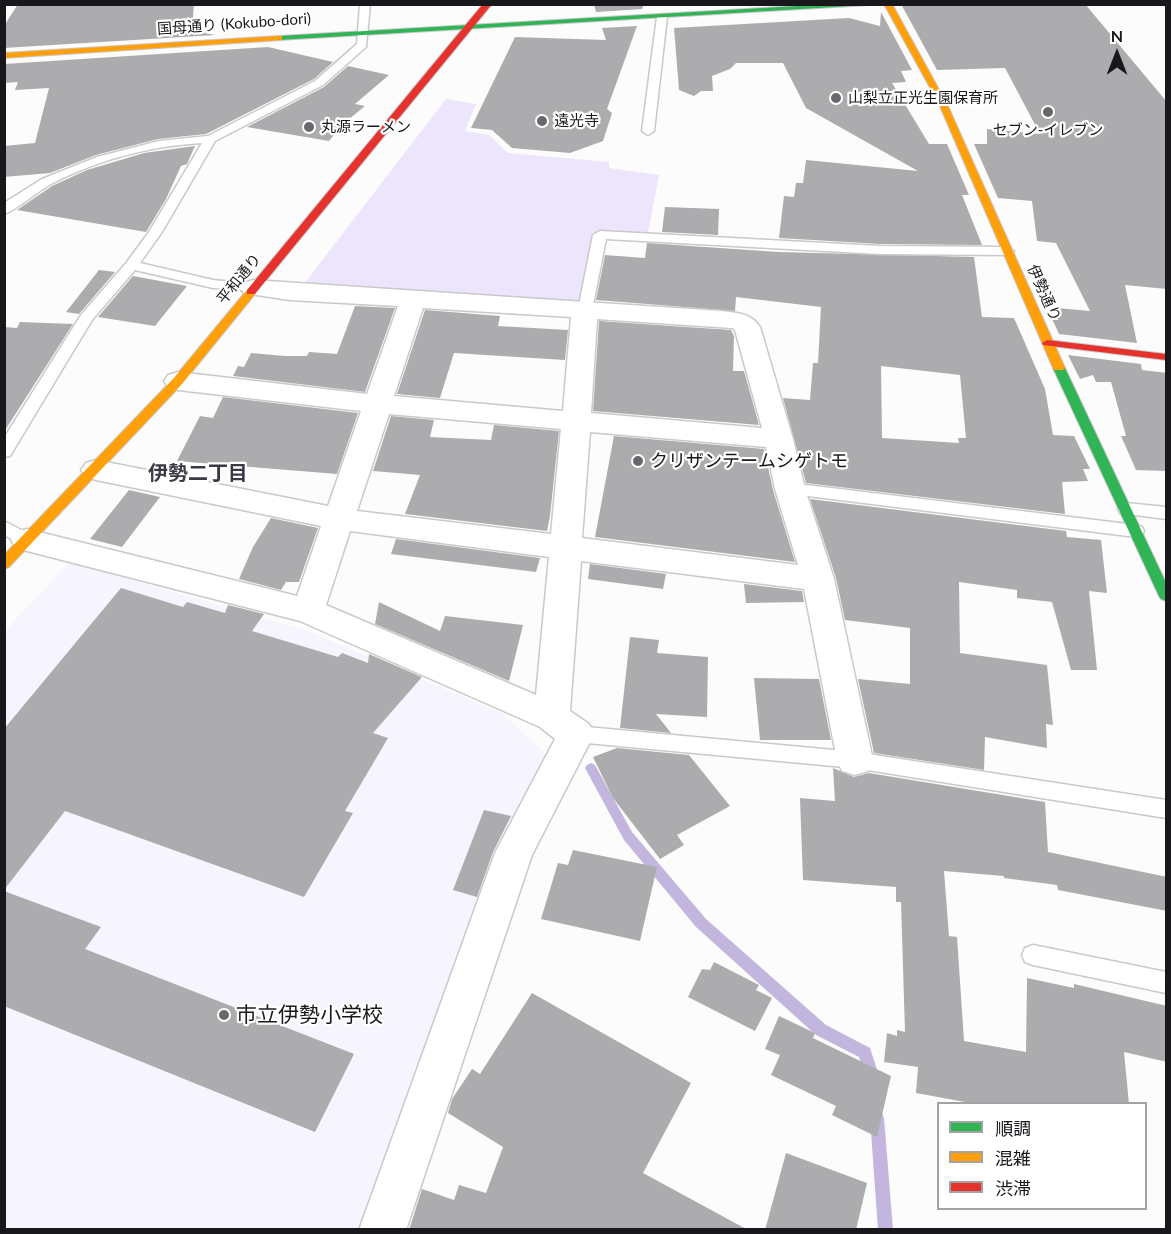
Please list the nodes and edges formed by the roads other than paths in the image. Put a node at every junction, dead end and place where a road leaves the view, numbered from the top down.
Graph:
1 (365, 4) edge
2 (488, 4) edge
3 (882, 4) edge
4 (888, 4) edge
5 (829, 6) edge
6 (662, 17) junction
7 (466, 28) junction
8 (362, 33) junction
9 (4, 56) edge
10 (648, 131) dead end
11 (210, 139) junction
12 (4, 210) edge
13 (1007, 251) junction
14 (132, 265) junction
15 (253, 288) junction
16 (413, 299) junction
17 (585, 310) junction
18 (1047, 343) junction
19 (1167, 357) edge
20 (178, 381) junction
21 (380, 404) junction
22 (574, 421) junction
23 (779, 439) junction
24 (4, 452) edge
25 (96, 470) junction
26 (790, 489) junction
27 (1126, 509) junction
28 (1167, 513) edge
29 (338, 519) junction
30 (1136, 531) junction
31 (16, 533) edge
32 (566, 549) junction
33 (4, 564) edge
34 (818, 579) junction
35 (1167, 596) edge
36 (308, 611) junction
37 (564, 725) junction
38 (855, 759) junction
39 (1167, 809) edge
40 (1033, 955) dead end
41 (1167, 983) edge
42 (382, 1230) edge

1 - 8 lane
2 - 7 main road, 平和通り
3 - 5 main road, 国母通り (Kokubo-dori)
4 - 13 main road, 伊勢通り
5 - 6 main road, 国母通り (Kokubo-dori)
6 - 7 main road, 国母通り (Kokubo-dori)
6 - 10 lane
7 - 8 main road, 国母通り (Kokubo-dori)
7 - 15 main road, 平和通り
8 - 9 main road, 国母通り (Kokubo-dori)
8 - 11 lane
11 - 12 lane
11 - 14 lane
13 - 17 lane
13 - 18 main road, 伊勢通り
14 - 15 lane
14 - 24 lane
15 - 16 street
15 - 20 main road, 平和通り
16 - 17 street
16 - 21 street
17 - 22 street
17 - 23 street
18 - 19 main road
18 - 27 main road, 伊勢通り
20 - 21 street
20 - 25 main road, 平和通り
21 - 22 street
21 - 29 street
22 - 23 street
22 - 32 street
23 - 26 street
25 - 29 street
25 - 31 main road, 平和通り
26 - 30 lane
26 - 34 street
27 - 28 lane
27 - 30 main road, 伊勢通り
29 - 32 street
29 - 36 street
30 - 35 main road, 伊勢通り
31 - 33 main road, 平和通り
31 - 36 street
32 - 34 street
32 - 37 street
34 - 38 street
36 - 37 street
37 - 38 lane
37 - 42 street
38 - 39 lane
40 - 41 lane

